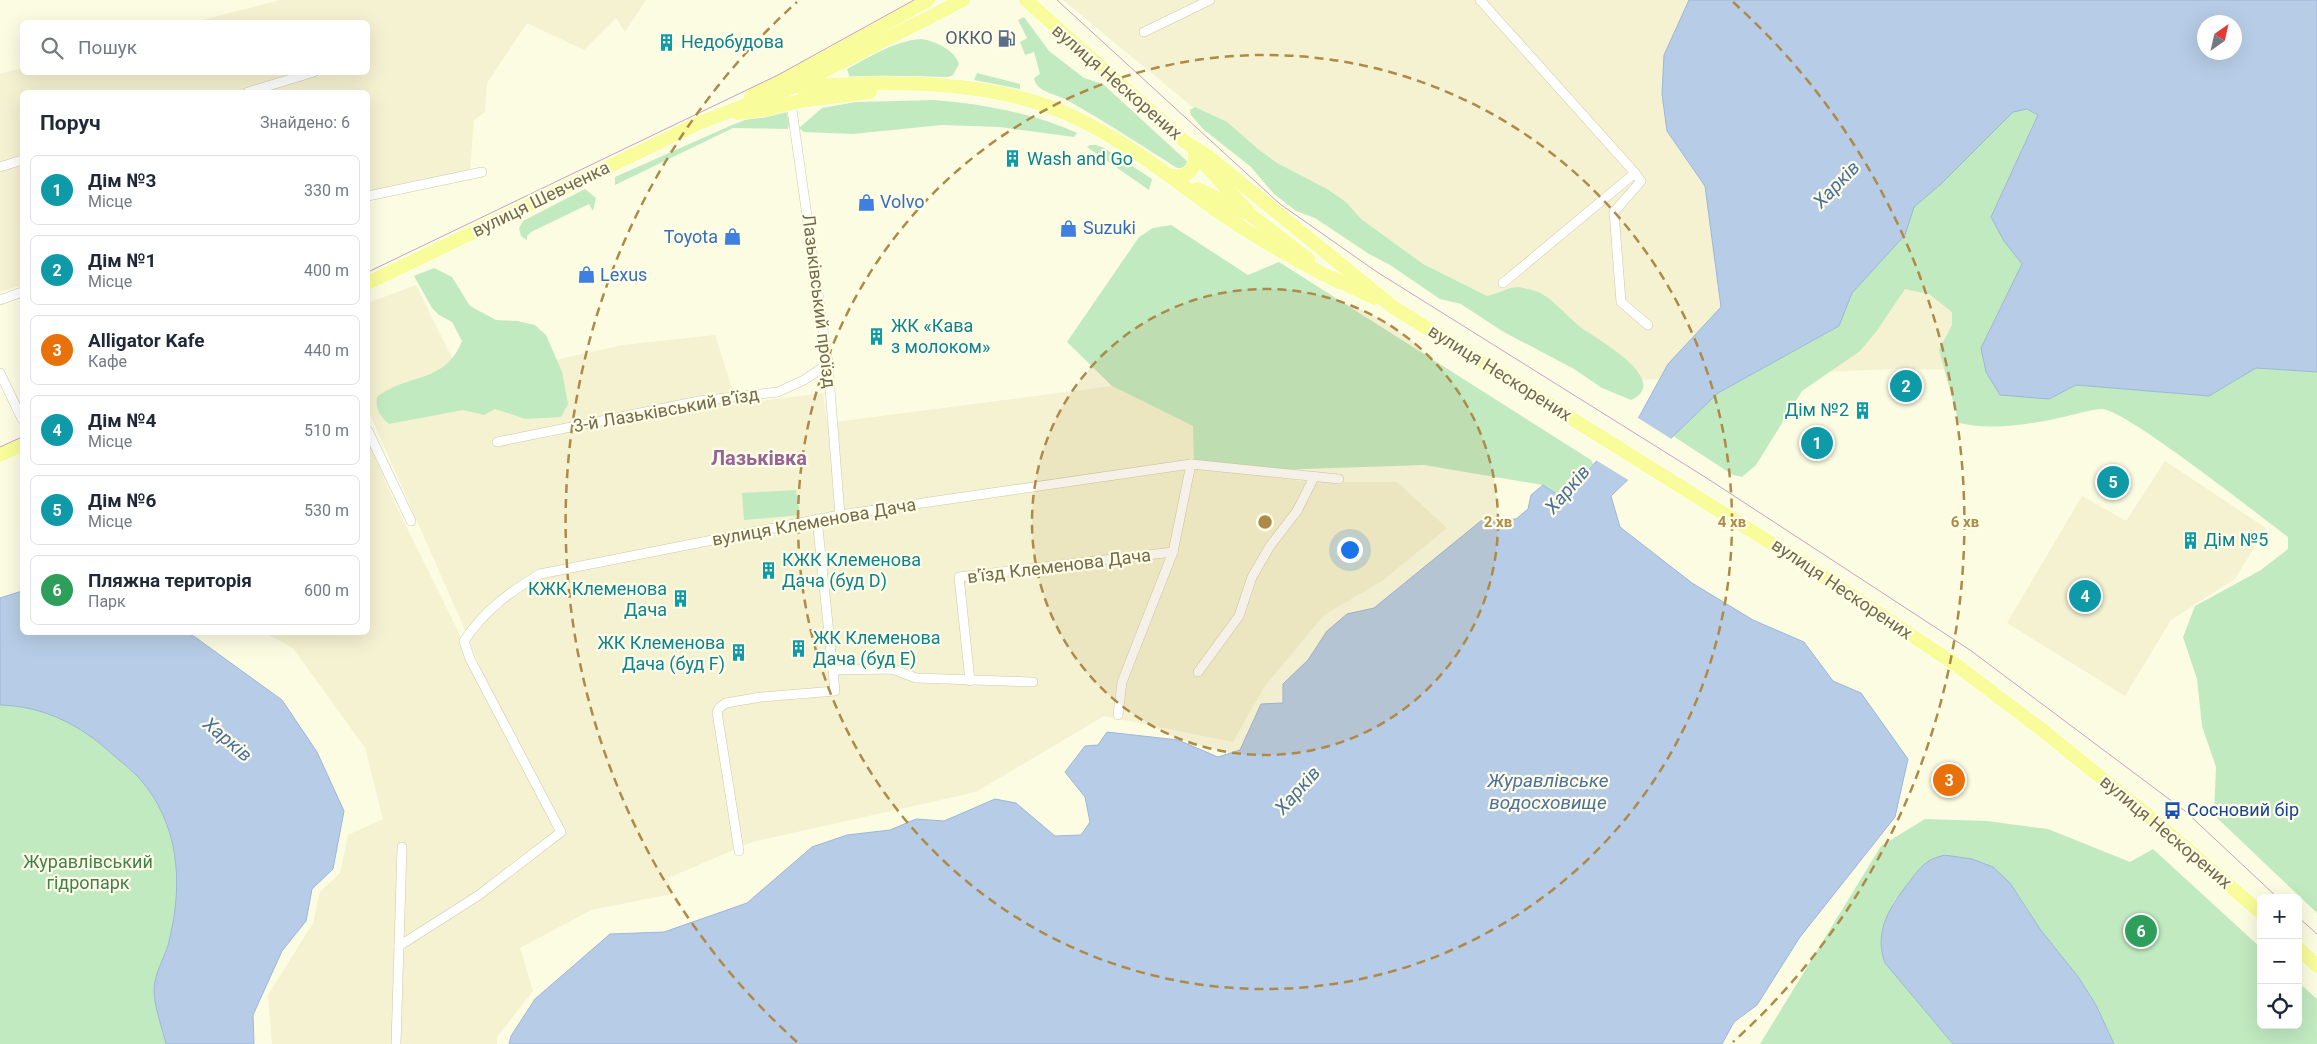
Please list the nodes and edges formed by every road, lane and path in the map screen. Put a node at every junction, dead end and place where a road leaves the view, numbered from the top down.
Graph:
1 (928, 0) edge
2 (963, 0) edge
3 (1026, 0) edge
4 (1210, 0) edge
5 (1480, 0) edge
6 (1144, 32) dead end
7 (832, 54) junction
8 (847, 61) junction
9 (304, 75) edge
10 (850, 84) junction
11 (924, 86) junction
12 (791, 88) junction
13 (255, 90) edge
14 (744, 99) junction
15 (791, 103) junction
16 (715, 116) junction
17 (1186, 143) junction
18 (1195, 154) junction
19 (20, 161) edge
20 (0, 167) edge
21 (482, 172) dead end
22 (1635, 173) junction
23 (1170, 175) junction
24 (370, 196) edge
25 (1252, 216) junction
26 (1347, 270) junction
27 (370, 282) edge
28 (1339, 282) junction
29 (1503, 283) dead end
30 (20, 293) edge
31 (0, 300) edge
32 (1393, 306) junction
33 (1648, 325) dead end
34 (828, 364) junction
35 (0, 373) edge
36 (20, 415) edge
37 (370, 434) edge
38 (497, 442) dead end
39 (20, 446) edge
40 (0, 455) edge
41 (1191, 464) junction
42 (1314, 477) junction
43 (1339, 479) dead end
44 (840, 515) junction
45 (817, 519) junction
46 (410, 521) dead end
47 (1173, 552) junction
48 (833, 670) junction
49 (1198, 672) dead end
50 (970, 681) junction
51 (1033, 682) dead end
52 (1118, 716) dead end
53 (402, 847) dead end
54 (739, 851) dead end
55 (2257, 910) edge
56 (399, 946) junction
57 (2302, 952) edge
58 (2317, 966) edge
59 (396, 1044) edge

1 - 7 main road, вулиця Шевченка
2 - 8 main road, вулиця Шевченка
3 - 17 main road, вулиця Нескорених
4 - 6 street
5 - 22 street
7 - 12 main road
7 - 14 main road, вулиця Шевченка
8 - 10 main road
8 - 12 main road, вулиця Шевченка
9 - 13 street
10 - 11 main road
10 - 12 main road
11 - 15 main road
11 - 23 main road
12 - 14 main road
12 - 15 street, Лазьківський проїзд
12 - 16 main road, вулиця Шевченка
14 - 16 main road, вулиця Шевченка
15 - 16 main road
15 - 34 street, Лазьківський проїзд
16 - 27 main road, вулиця Шевченка
17 - 18 main road, вулиця Нескорених
17 - 26 main road, вулиця Нескорених
18 - 23 main road
18 - 25 main road, вулиця Нескорених
19 - 20 street
21 - 24 street
22 - 29 street
22 - 33 street
23 - 25 main road
23 - 28 main road
25 - 26 main road
25 - 28 main road, вулиця Нескорених
26 - 32 main road, вулиця Нескорених
28 - 32 main road, вулиця Нескорених
30 - 31 street
32 - 55 main road, вулиця Нескорених
34 - 38 street, 3-й Лазьківський в’їзд
34 - 44 street, Лазьківський проїзд
35 - 36 street
37 - 46 street
39 - 40 main road
41 - 42 street, вулиця Клеменова Дача
41 - 44 street, вулиця Клеменова Дача
41 - 47 street
42 - 43 street, вулиця Клеменова Дача
42 - 49 street
44 - 45 street, вулиця Клеменова Дача
45 - 48 street
45 - 56 street, вулиця Клеменова Дача
47 - 50 street, в'їзд Клеменова Дача
47 - 52 street
48 - 50 street
48 - 54 street
50 - 51 street
53 - 56 street
56 - 59 street
57 - 58 main road

